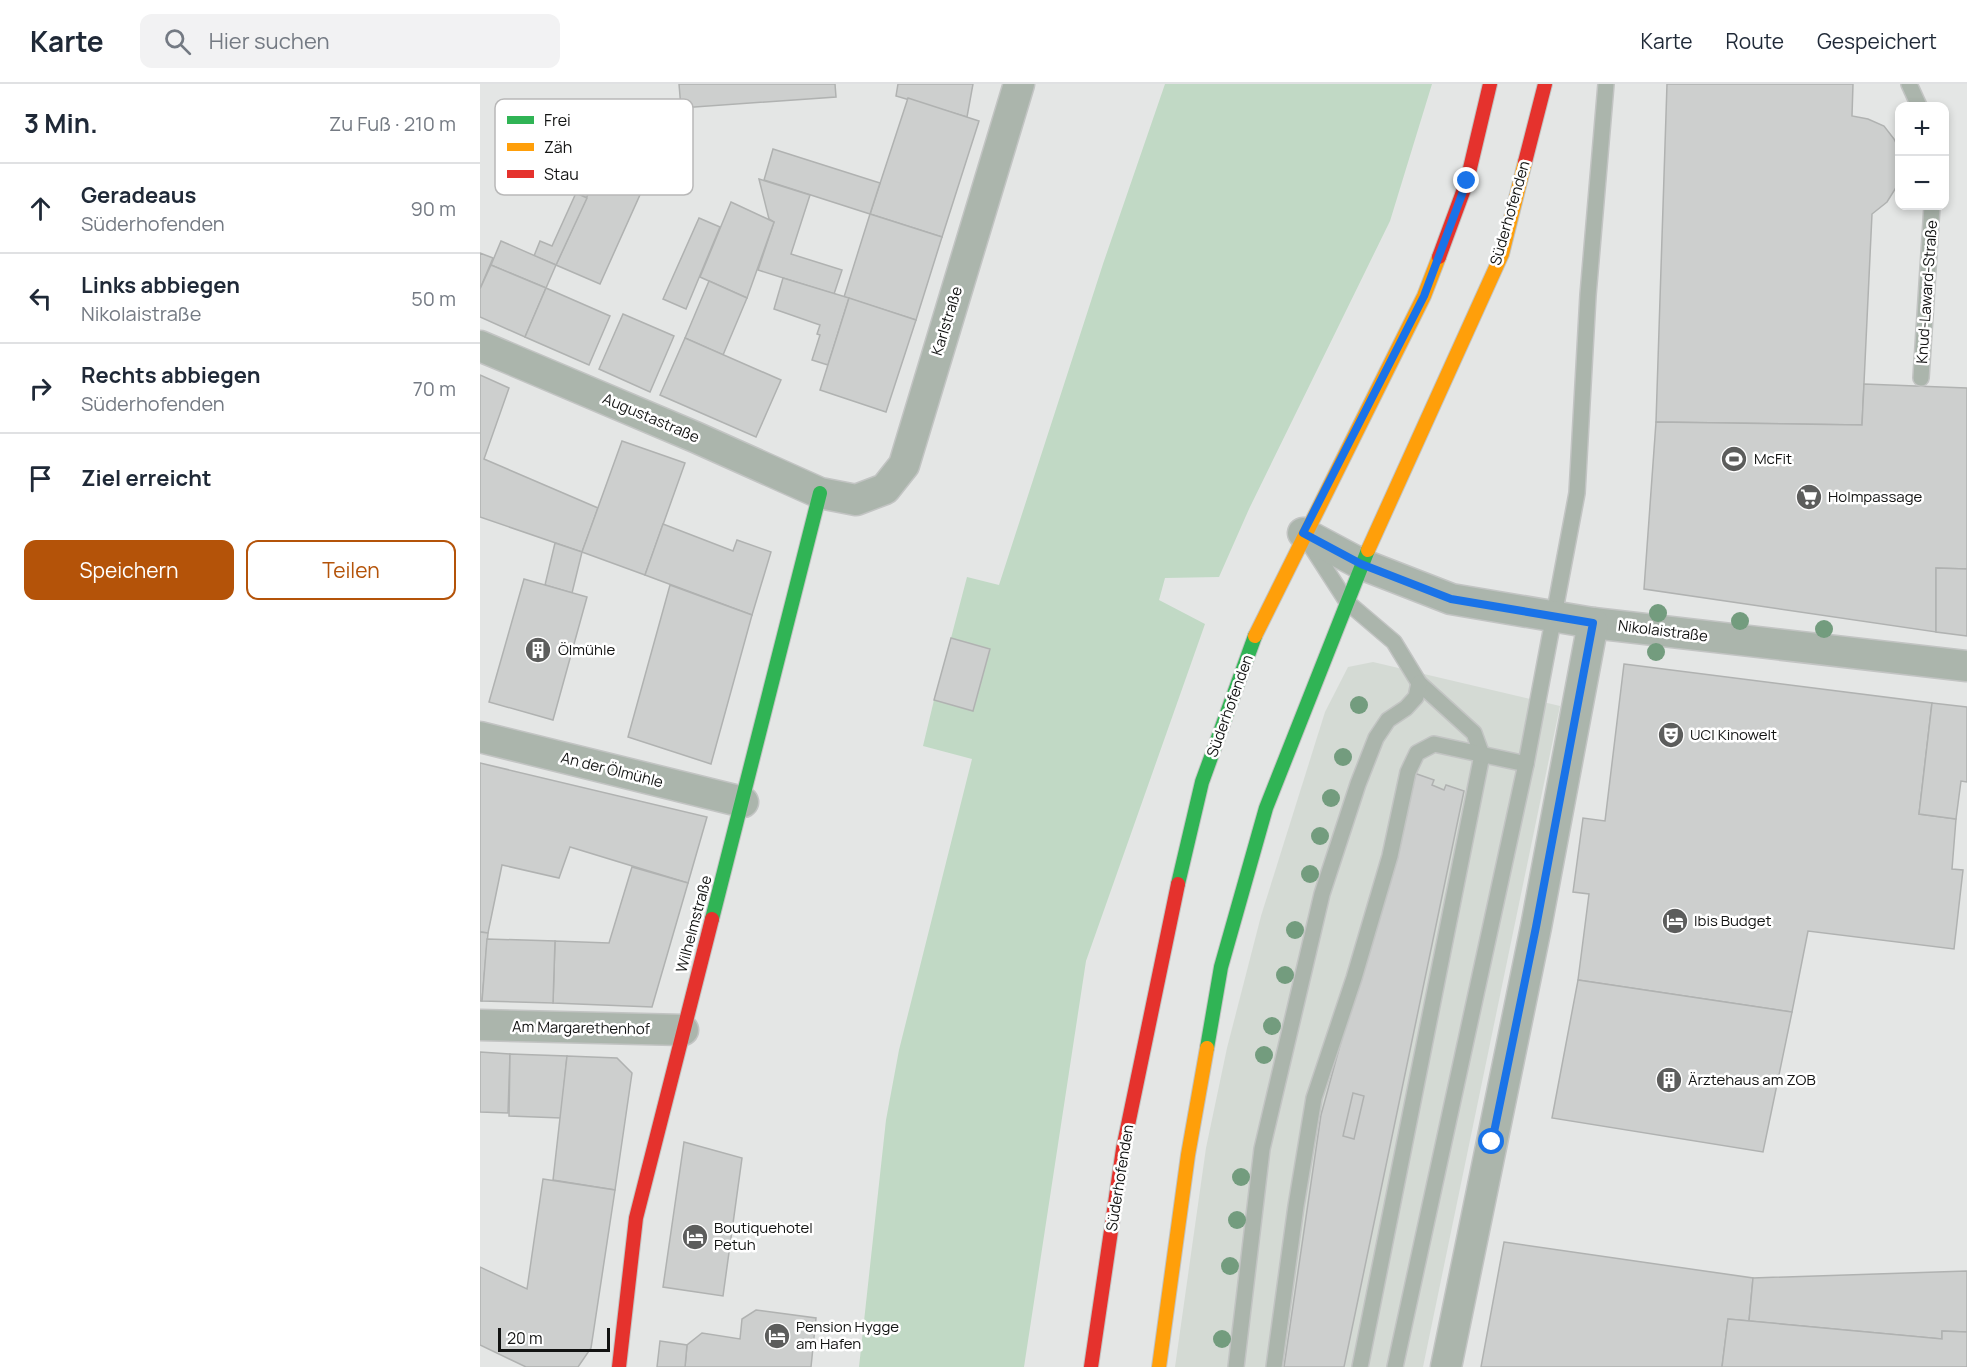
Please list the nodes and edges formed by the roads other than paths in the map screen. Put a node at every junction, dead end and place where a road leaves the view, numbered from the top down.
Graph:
1 (1019, 84) edge
2 (1490, 84) edge
3 (1545, 84) edge
4 (1606, 84) edge
5 (1909, 84) edge
6 (1917, 102) edge
7 (1932, 210) edge
8 (480, 346) edge
9 (1921, 378) dead end
10 (820, 493) junction
11 (1303, 533) junction
12 (1361, 564) junction
13 (1347, 602) junction
14 (1552, 618) junction
15 (1593, 623) junction
16 (1967, 666) edge
17 (1419, 683) junction
18 (480, 737) edge
19 (1482, 755) junction
20 (1526, 764) junction
21 (743, 802) junction
22 (480, 1025) edge
23 (682, 1030) junction
24 (619, 1367) edge
25 (1091, 1367) edge
26 (1159, 1367) edge
27 (1236, 1367) edge
28 (1274, 1367) edge
29 (1360, 1367) edge
30 (1395, 1367) edge
31 (1446, 1367) edge

1 - 10 street, Karlstraße
2 - 11 main road, Süderhofenden
3 - 12 main road, Süderhofenden
4 - 14 lane
5 - 6 lane
7 - 9 lane, Knud-Laward-Straße
8 - 10 street, Augustastraße
10 - 21 main road, Wilhelmstraße
11 - 12 street, Nikolaistraße
11 - 13 lane
11 - 25 main road, Süderhofenden
12 - 13 main road, Süderhofenden
12 - 14 street, Nikolaistraße
13 - 17 lane
13 - 26 main road, Süderhofenden
14 - 15 street, Nikolaistraße
14 - 20 lane
15 - 16 street, Nikolaistraße
15 - 31 street
17 - 19 lane
17 - 27 lane
18 - 21 street, An der Ölmühle
19 - 20 lane
19 - 28 lane
19 - 29 lane
20 - 30 lane
21 - 23 main road, Wilhelmstraße
22 - 23 street, Am Margarethenhof
23 - 24 main road, Wilhelmstraße

